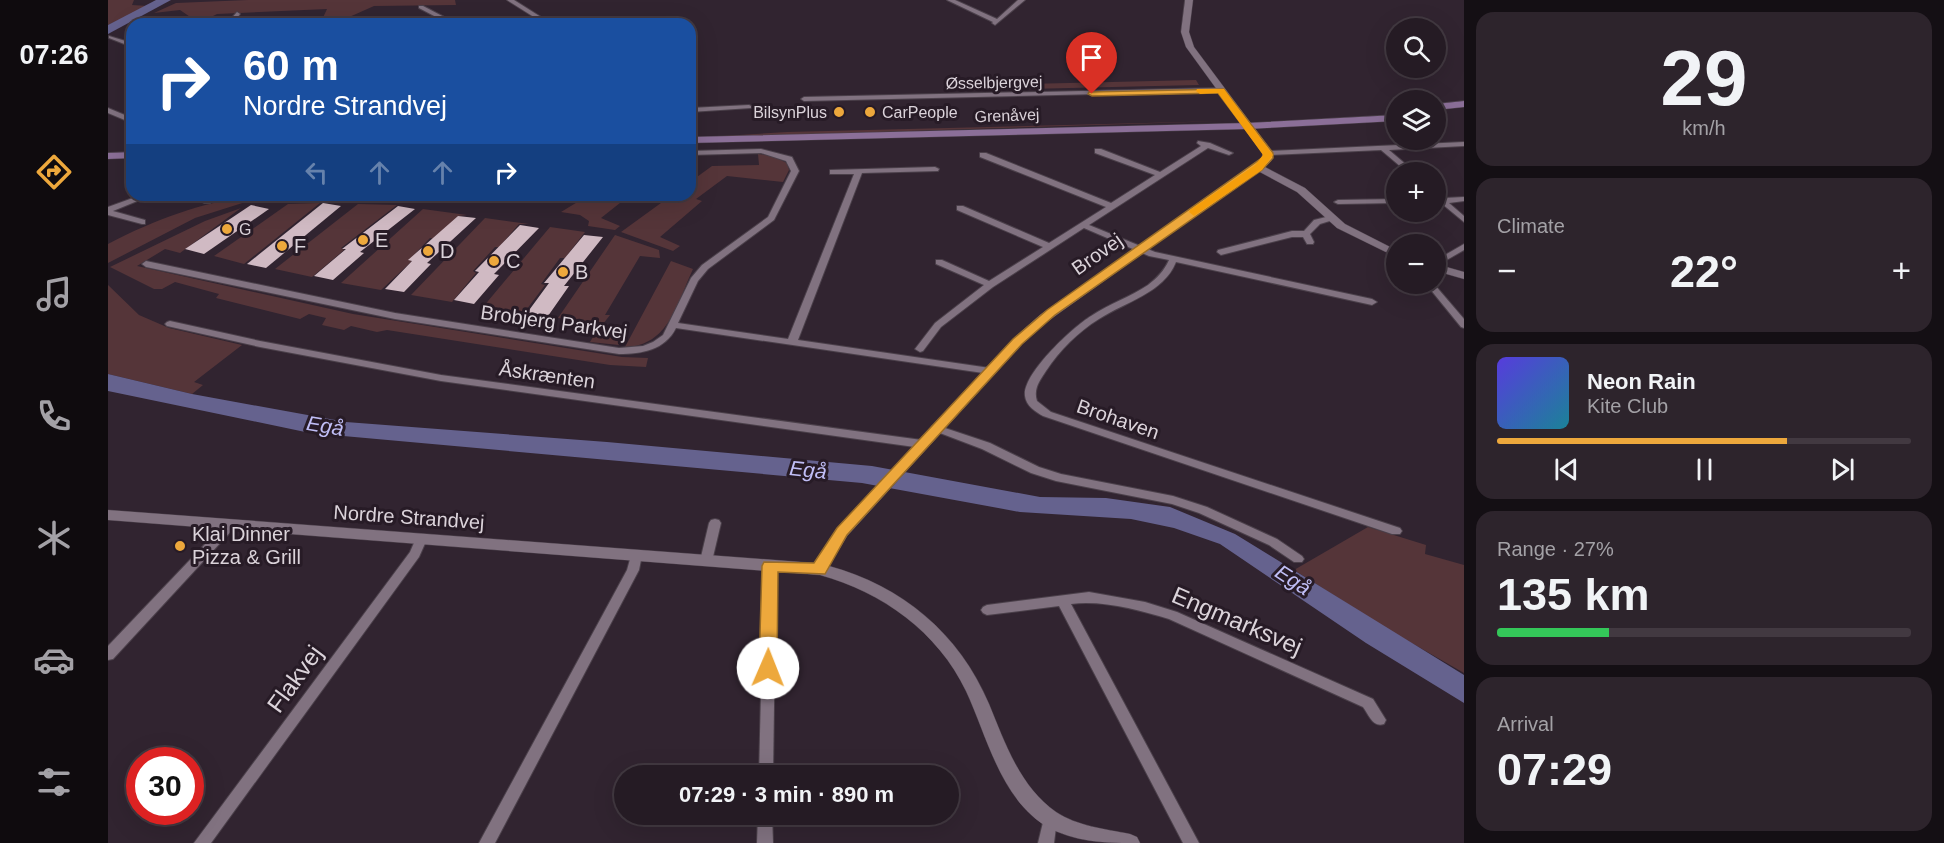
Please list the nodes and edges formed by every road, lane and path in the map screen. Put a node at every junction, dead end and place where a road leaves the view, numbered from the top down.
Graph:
1 (510, 0) edge
2 (950, 0) edge
3 (1022, 0) edge
4 (1189, 0) edge
5 (421, 7) dead end
6 (237, 14) dead end
7 (234, 18) edge
8 (443, 18) edge
9 (539, 18) edge
10 (111, 37) dead end
11 (126, 43) edge
12 (1220, 90) junction
13 (804, 99) dead end
14 (1464, 104) edge
15 (1446, 106) edge
16 (749, 107) dead end
17 (108, 110) edge
18 (696, 110) edge
19 (126, 111) edge
20 (1464, 111) edge
21 (1386, 112) edge
22 (1446, 113) edge
23 (117, 115) junction
24 (1386, 118) edge
25 (126, 119) edge
26 (1244, 122) junction
27 (696, 132) edge
28 (696, 140) edge
29 (1464, 144) edge
30 (126, 147) edge
31 (108, 148) edge
32 (1383, 148) junction
33 (1098, 152) dead end
34 (696, 153) edge
35 (1229, 153) dead end
36 (1268, 153) junction
37 (126, 155) edge
38 (983, 155) dead end
39 (108, 156) edge
40 (1399, 162) edge
41 (1258, 168) junction
42 (935, 169) dead end
43 (859, 171) junction
44 (833, 172) dead end
45 (1161, 175) junction
46 (1446, 199) edge
47 (1464, 199) edge
48 (131, 201) edge
49 (1386, 201) edge
50 (1338, 202) dead end
51 (1446, 205) edge
52 (1111, 206) junction
53 (960, 208) dead end
54 (109, 209) edge
55 (1330, 218) junction
56 (1464, 220) edge
57 (142, 222) dead end
58 (1083, 225) junction
59 (1049, 246) junction
60 (1464, 247) edge
61 (1386, 249) edge
62 (1141, 250) junction
63 (1221, 252) dead end
64 (1173, 260) junction
65 (1446, 260) edge
66 (939, 262) dead end
67 (146, 264) dead end
68 (1446, 269) edge
69 (1464, 276) edge
70 (990, 285) junction
71 (1438, 294) edge
72 (1371, 302) dead end
73 (170, 324) dead end
74 (673, 325) junction
75 (1464, 325) edge
76 (792, 342) junction
77 (920, 349) dead end
78 (990, 371) junction
79 (936, 428) junction
80 (922, 444) junction
81 (108, 515) edge
82 (715, 523) dead end
83 (231, 524) junction
84 (1395, 531) dead end
85 (421, 539) junction
86 (636, 555) junction
87 (1298, 560) dead end
88 (706, 561) junction
89 (770, 566) junction
90 (820, 569) junction
91 (1064, 601) junction
92 (987, 610) dead end
93 (108, 655) edge
94 (1379, 720) dead end
95 (766, 765) edge
96 (1050, 819) junction
97 (765, 825) edge
98 (202, 843) edge
99 (487, 843) edge
100 (765, 843) edge
101 (1046, 843) edge
102 (1130, 843) edge
103 (1191, 843) edge

1 - 9 street
2 - 3 street
4 - 12 street
5 - 8 street
6 - 7 street
10 - 11 street
12 - 13 street, Øsselbjergvej
12 - 26 street
14 - 15 main road
16 - 18 street
17 - 23 street
19 - 23 street
20 - 22 main road
21 - 26 main road, Grenåvej
23 - 25 street
24 - 26 main road, Grenåvej
26 - 27 main road, Grenåvej
26 - 28 main road, Grenåvej
26 - 36 street
29 - 32 street
30 - 31 main road
32 - 36 street
32 - 40 street
33 - 45 street
34 - 74 street, Brobjerg Parkvej
35 - 45 street
36 - 41 street, Brovej
37 - 39 main road
38 - 52 street
41 - 55 street
41 - 62 street, Brovej
42 - 43 street
43 - 44 street
43 - 76 street
45 - 52 street
46 - 47 street
48 - 54 street
49 - 50 street
51 - 56 street
52 - 58 street
53 - 59 street
54 - 57 street
55 - 61 street
55 - 63 street
58 - 59 street
58 - 62 street
59 - 70 street
60 - 65 street
62 - 64 street
62 - 78 street, Brovej
64 - 72 street
64 - 84 street, Brohaven
66 - 70 street
67 - 74 street, Brobjerg Parkvej
68 - 69 street
70 - 77 street
71 - 75 street
73 - 80 street, Åskrænten
74 - 76 street
76 - 78 street
78 - 79 street, Brovej
79 - 80 street, Brovej
79 - 87 street
80 - 90 street, Brovej
81 - 83 street, Nordre Strandvej
82 - 88 street
83 - 85 street, Nordre Strandvej
83 - 93 street
85 - 86 street, Nordre Strandvej
85 - 98 street, Flakvej
86 - 88 street, Nordre Strandvej
86 - 99 street
88 - 89 street, Nordre Strandvej
89 - 90 street, Nordre Strandvej
89 - 95 street
90 - 96 street, Nordre Strandvej
91 - 92 street, Engmarksvej
91 - 94 street, Engmarksvej
91 - 103 street
96 - 101 street
96 - 102 street
97 - 100 street

